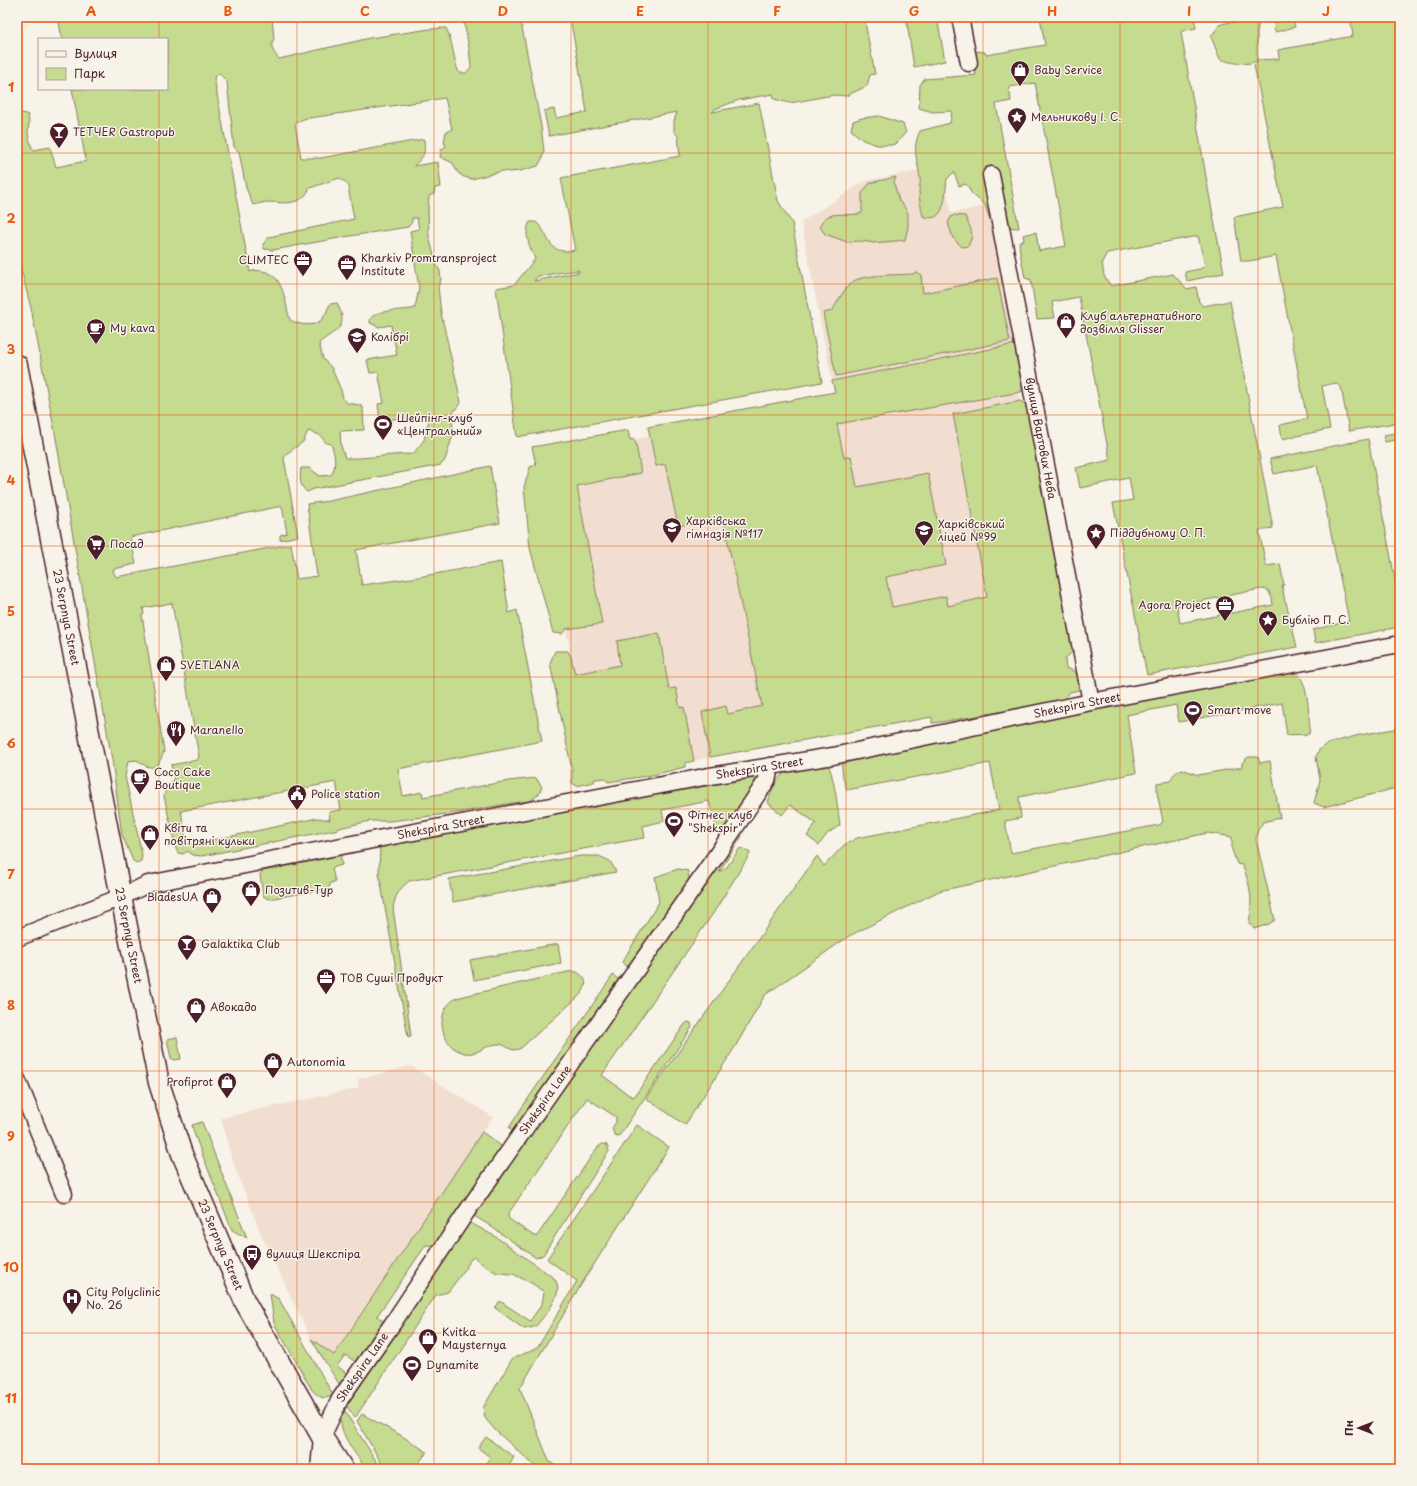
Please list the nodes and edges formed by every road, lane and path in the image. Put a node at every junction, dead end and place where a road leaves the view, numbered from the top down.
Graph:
1 (960, 17) edge
2 (969, 63) dead end
3 (991, 175) dead end
4 (17, 365) edge
5 (1400, 644) edge
6 (1091, 702) junction
7 (771, 766) junction
8 (121, 897) junction
9 (17, 938) edge
10 (17, 1079) edge
11 (64, 1194) dead end
12 (322, 1436) junction
13 (319, 1469) edge
14 (343, 1469) edge

1 - 2 street
3 - 6 street, вулиця Вартових Неба
4 - 8 street, 23 Serpnya Street
5 - 6 street, Shekspira Street
6 - 7 street, Shekspira Street
7 - 8 street, Shekspira Street
7 - 12 street, Shekspira Lane
8 - 9 street, Shekspira Street
8 - 12 street, 23 Serpnya Street
10 - 11 street
12 - 13 street
12 - 14 street, 23 Serpnya Street

